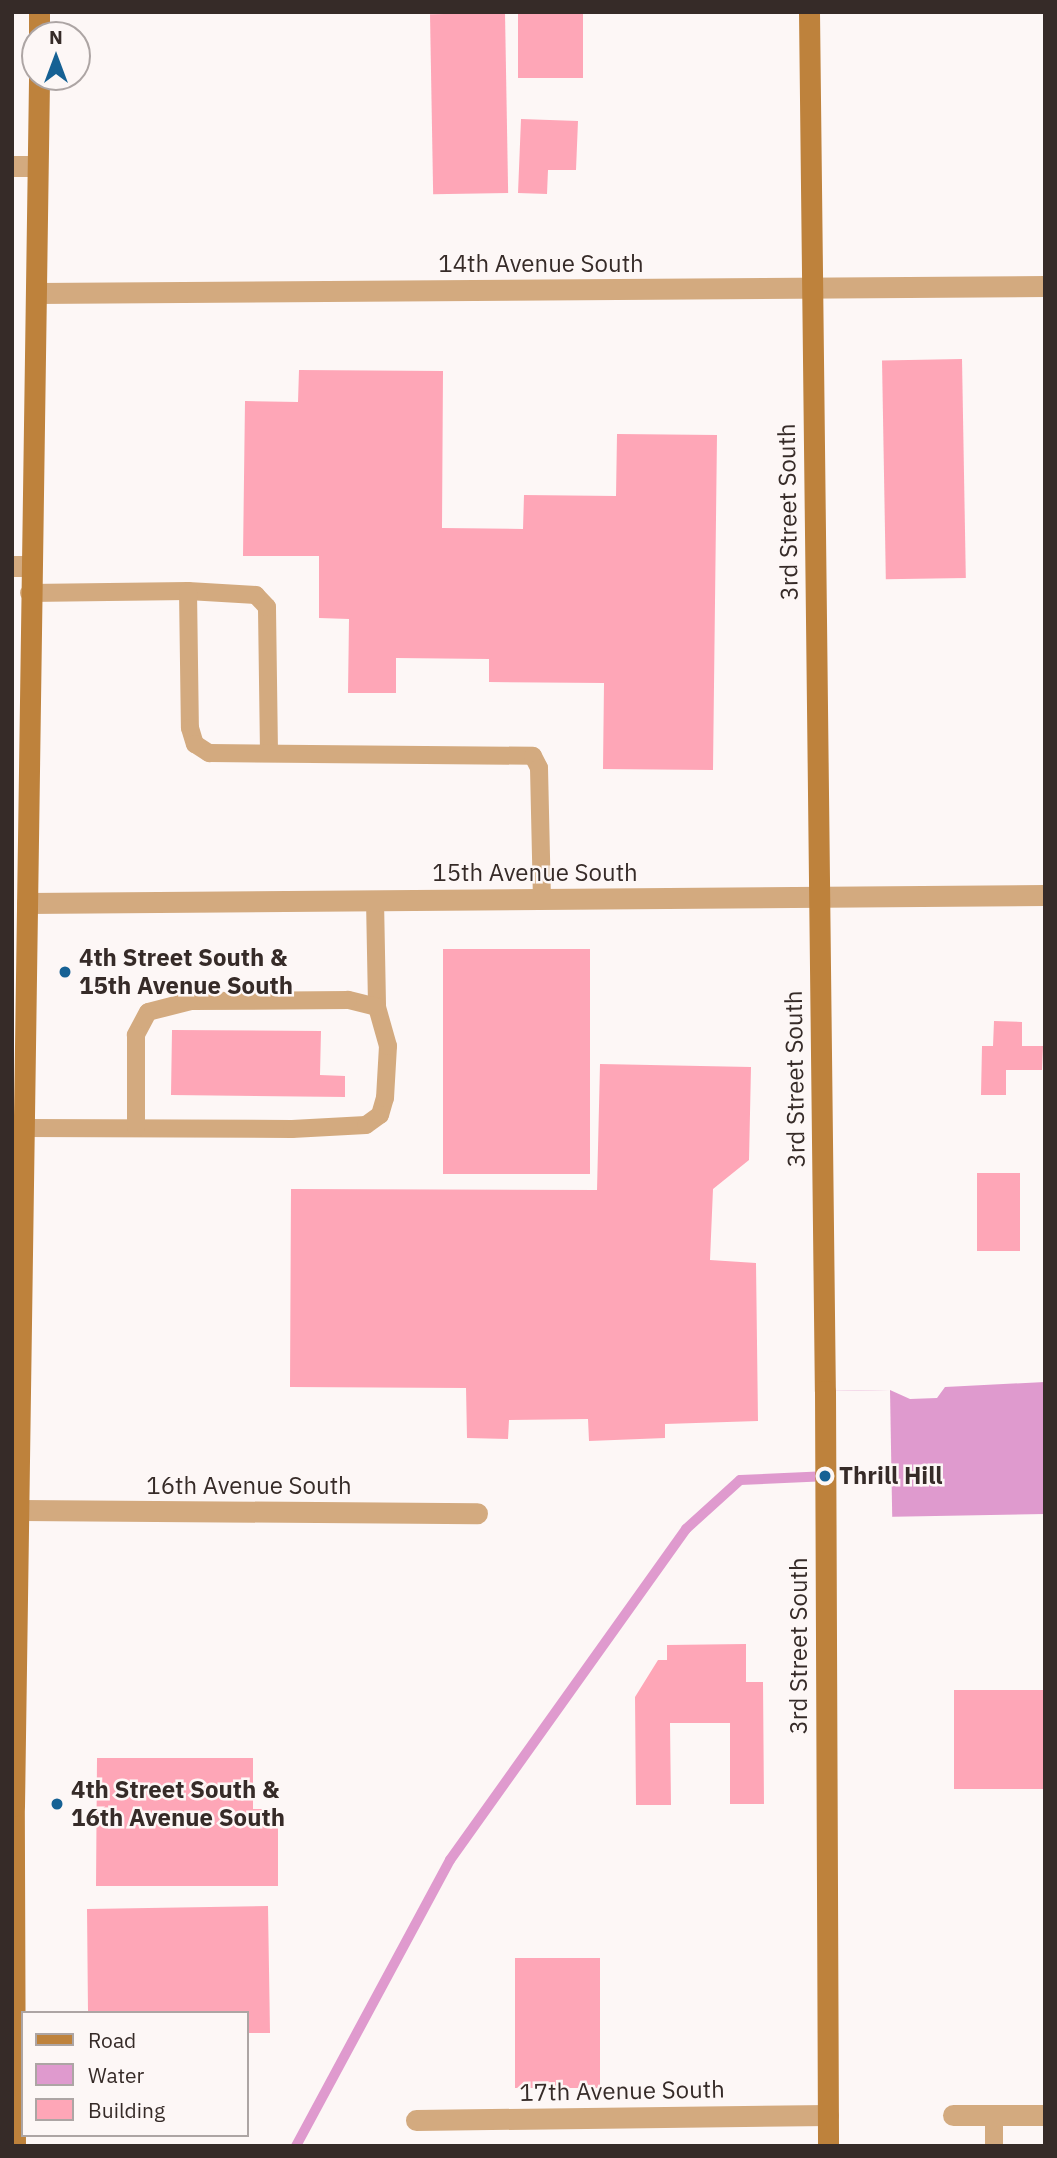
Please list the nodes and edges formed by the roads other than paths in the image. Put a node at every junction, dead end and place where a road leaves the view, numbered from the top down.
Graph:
1 (810, 12) edge
2 (38, 91) edge
3 (12, 166) edge
4 (37, 166) junction
5 (1045, 286) edge
6 (812, 288) junction
7 (37, 293) junction
8 (21, 566) edge
9 (188, 591) junction
10 (29, 593) junction
11 (269, 752) junction
12 (20, 839) edge
13 (1045, 895) edge
14 (819, 897) junction
15 (542, 898) junction
16 (375, 900) junction
17 (27, 902) junction
18 (19, 957) edge
19 (377, 1007) junction
20 (24, 1128) junction
21 (136, 1128) junction
22 (17, 1395) edge
23 (21, 1510) junction
24 (477, 1513) dead end
25 (13, 1805) edge
26 (13, 1911) edge
27 (953, 2115) dead end
28 (994, 2115) junction
29 (1045, 2115) edge
30 (828, 2116) junction
31 (416, 2120) dead end
32 (14, 2133) edge
33 (828, 2146) edge
34 (994, 2146) edge

1 - 6 street, 3rd Street South
2 - 4 street
3 - 4 street
4 - 7 street
5 - 6 street, 14th Avenue South
6 - 7 street, 14th Avenue South
6 - 14 street, 3rd Street South
7 - 8 street
8 - 10 street
9 - 10 lane
9 - 11 lane
9 - 11 lane
10 - 12 street
11 - 15 lane
12 - 17 street
13 - 14 street, 15th Avenue South
14 - 15 street, 15th Avenue South
14 - 30 street, 3rd Street South
15 - 16 street, 15th Avenue South
16 - 17 street, 15th Avenue South
16 - 19 lane
17 - 18 street
18 - 20 street
19 - 21 lane
19 - 21 lane
20 - 21 lane
20 - 22 street
22 - 23 street
23 - 24 street, 16th Avenue South
23 - 25 street
25 - 26 street
26 - 32 street
27 - 28 street
28 - 29 street
28 - 34 lane
30 - 31 street, 17th Avenue South
30 - 33 street, 3rd Street South

